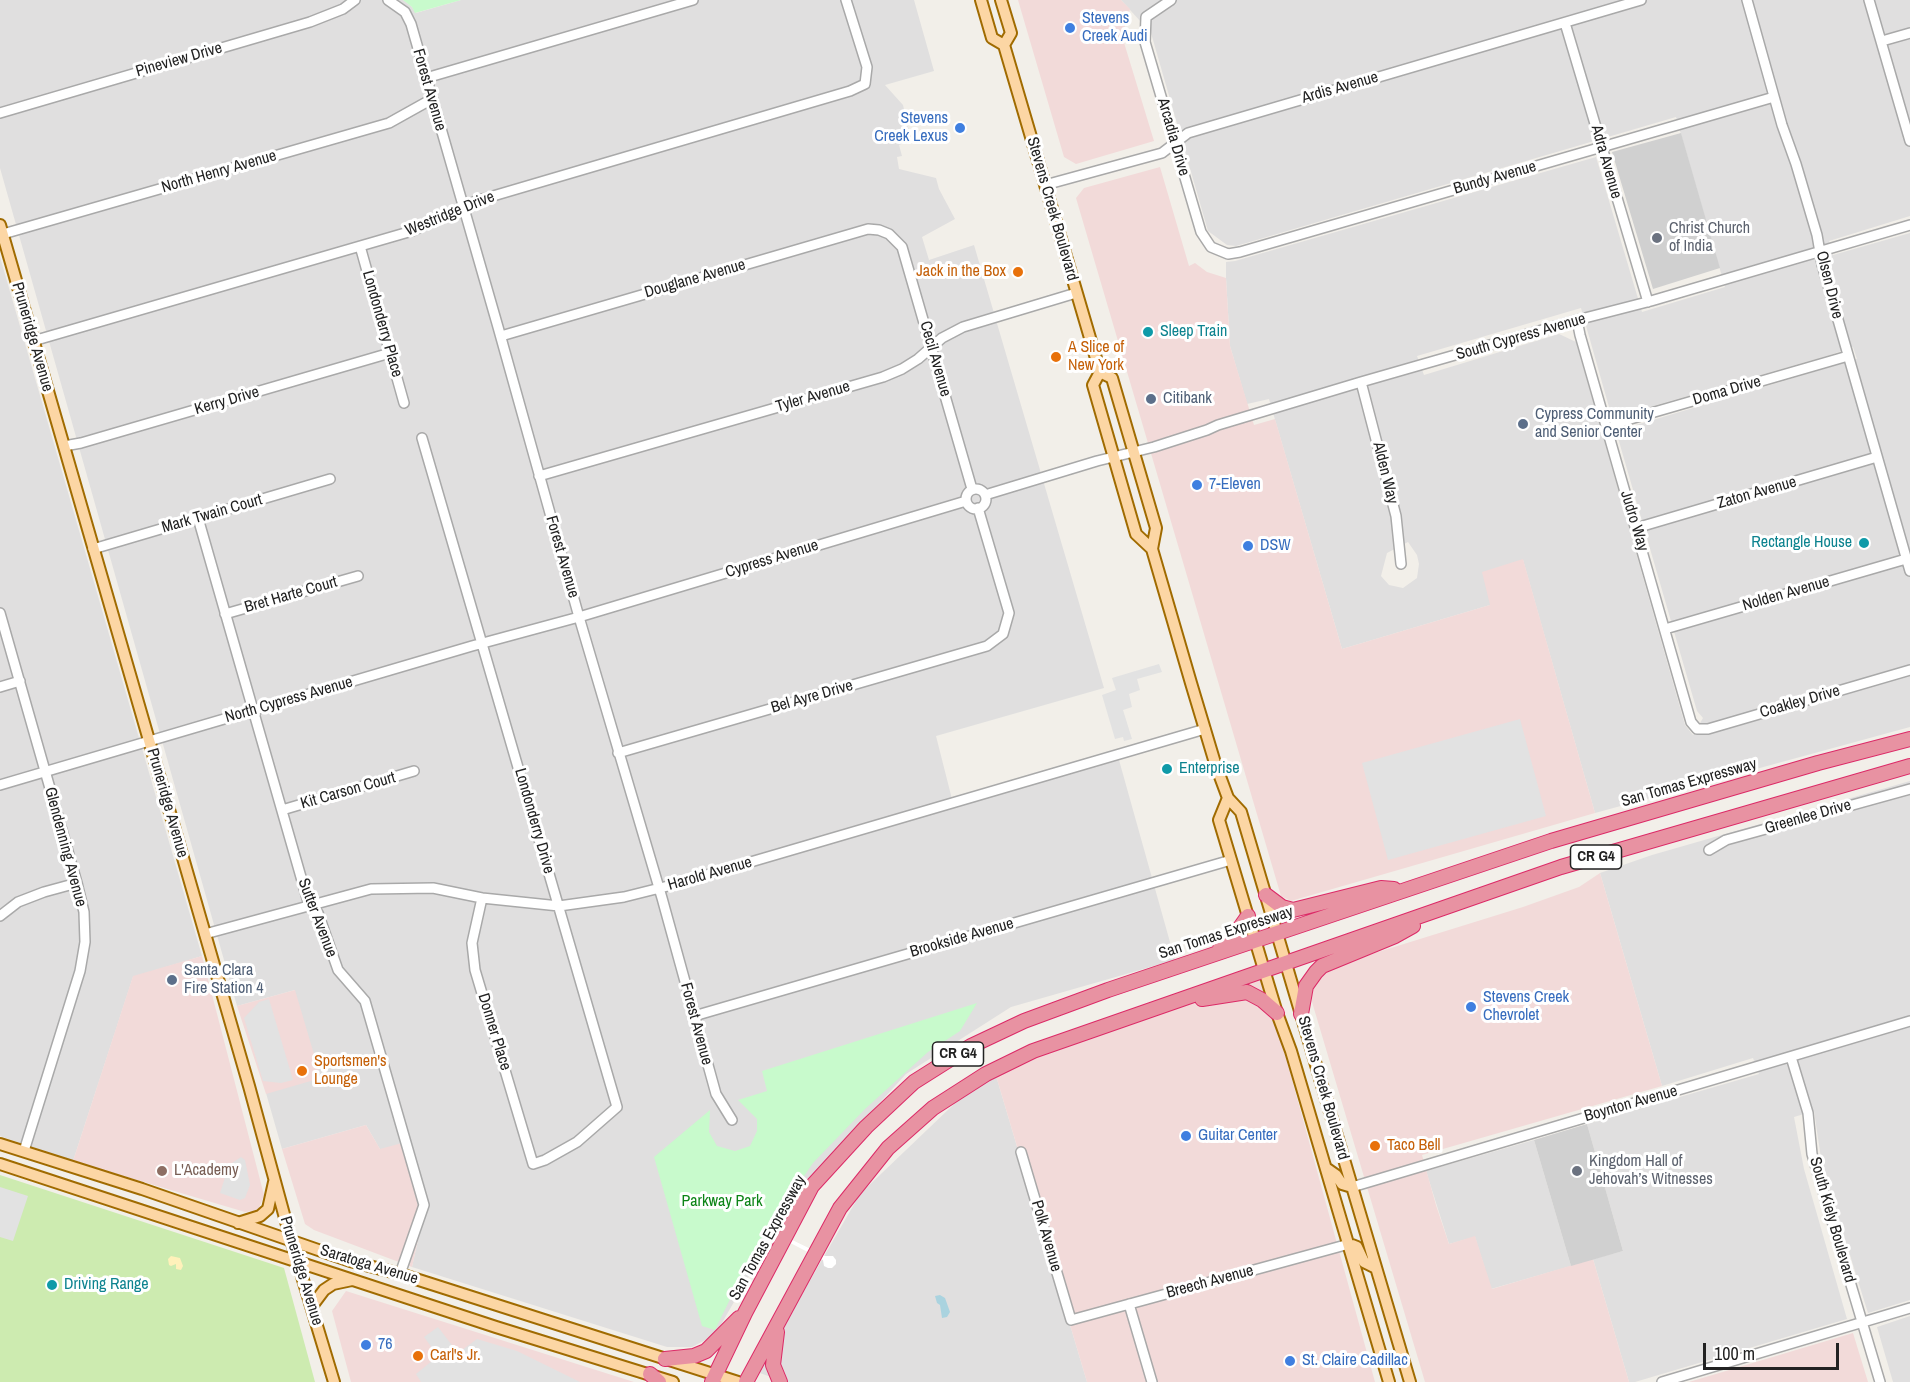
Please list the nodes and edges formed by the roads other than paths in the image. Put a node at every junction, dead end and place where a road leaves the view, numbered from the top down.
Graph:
1 (355, 0) edge
2 (388, 0) edge
3 (693, 0) edge
4 (846, 0) edge
5 (981, 0) edge
6 (1001, 0) edge
7 (1171, 0) edge
8 (1641, 0) edge
9 (1747, 0) edge
10 (1869, 0) edge
11 (1565, 23) junction
12 (1910, 33) edge
13 (1882, 41) junction
14 (1004, 45) junction
15 (426, 78) junction
16 (1774, 97) junction
17 (432, 99) junction
18 (0, 112) edge
19 (1910, 141) edge
20 (1174, 144) junction
21 (1603, 147) junction
22 (1045, 185) junction
23 (463, 207) junction
24 (1910, 225) edge
25 (1, 230) edge
26 (889, 234) joint
27 (360, 246) junction
28 (1216, 250) joint
29 (1820, 252) junction
30 (1076, 293) junction
31 (1648, 302) junction
32 (1577, 320) junction
33 (501, 336) junction
34 (33, 341) junction
35 (932, 349) junction
36 (390, 353) junction
37 (1848, 356) junction
38 (1100, 372) junction
39 (1361, 382) junction
40 (404, 403) dead end
41 (1608, 429) junction
42 (422, 438) dead end
43 (64, 446) junction
44 (1134, 450) junction
45 (1113, 457) junction
46 (1877, 457) junction
47 (539, 476) junction
48 (330, 479) dead end
49 (972, 489) junction
50 (985, 495) junction
51 (966, 501) junction
52 (978, 508) junction
53 (198, 518) junction
54 (1636, 528) junction
55 (93, 549) junction
56 (1152, 549) junction
57 (1906, 559) junction
58 (1401, 564) dead end
59 (1910, 571) edge
60 (358, 576) dead end
61 (0, 613) edge
62 (225, 614) junction
63 (579, 617) junction
64 (1665, 629) junction
65 (483, 643) junction
66 (1910, 670) edge
67 (20, 681) junction
68 (0, 687) edge
69 (253, 710) junction
70 (1691, 722) joint
71 (1205, 729) junction
72 (1910, 739) edge
73 (149, 740) junction
74 (618, 753) junction
75 (1910, 766) edge
76 (44, 771) junction
77 (414, 771) dead end
78 (0, 785) edge
79 (1910, 789) edge
80 (1228, 798) junction
81 (282, 810) junction
82 (1708, 850) dead end
83 (1231, 860) junction
84 (77, 883) junction
85 (659, 888) junction
86 (1405, 889) junction
87 (1266, 895) junction
88 (482, 898) junction
89 (309, 905) junction
90 (559, 906) junction
91 (1433, 912) junction
92 (0, 916) edge
93 (1248, 916) junction
94 (1277, 933) junction
95 (205, 934) junction
96 (1255, 940) junction
97 (1206, 956) junction
98 (1286, 963) junction
99 (1264, 971) junction
100 (1144, 1012) junction
101 (1277, 1013) junction
102 (1301, 1014) junction
103 (693, 1016) junction
104 (1910, 1021) edge
105 (1791, 1057) junction
106 (732, 1120) dead end
107 (0, 1144) edge
108 (24, 1151) junction
109 (1022, 1152) dead end
110 (0, 1164) edge
111 (533, 1164) joint
112 (1326, 1167) junction
113 (275, 1179) junction
114 (1352, 1187) junction
115 (238, 1223) junction
116 (291, 1240) junction
117 (1349, 1244) junction
118 (298, 1261) junction
119 (1376, 1268) junction
120 (400, 1274) junction
121 (352, 1280) junction
122 (1129, 1304) junction
123 (312, 1306) junction
124 (1910, 1308) edge
125 (785, 1309) junction
126 (745, 1313) junction
127 (1071, 1320) joint
128 (1862, 1322) junction
129 (665, 1359) junction
130 (655, 1378) edge
131 (714, 1379) edge
132 (334, 1382) edge
133 (673, 1382) edge
134 (738, 1382) edge
135 (746, 1382) edge
136 (780, 1382) edge
137 (1152, 1382) edge
138 (1389, 1382) edge
139 (1410, 1382) edge
140 (1662, 1382) edge
141 (1880, 1382) edge

1 - 18 street, Pineview Drive
2 - 15 street, Forest Avenue
3 - 15 street
4 - 23 street, Westridge Drive
5 - 14 main road, Stevens Creek Boulevard
6 - 14 main road, Stevens Creek Boulevard
7 - 20 street, Arcadia Drive
8 - 11 street, Ardis Avenue
9 - 16 street, Olsen Drive
10 - 13 street
11 - 20 street, Ardis Avenue
11 - 21 street, Adra Avenue
12 - 13 street
13 - 19 street
14 - 22 main road, Stevens Creek Boulevard
15 - 17 street, Forest Avenue
16 - 21 street, Bundy Avenue
16 - 29 street, Olsen Drive
17 - 23 street, Forest Avenue
17 - 25 street, North Henry Avenue
20 - 22 street, Ardis Avenue
20 - 28 street, Arcadia Drive
21 - 28 street, Bundy Avenue
21 - 31 street, Adra Avenue
22 - 30 main road, Stevens Creek Boulevard
23 - 27 street, Westridge Drive
23 - 33 street, Forest Avenue
24 - 29 street, South Cypress Avenue
25 - 34 main road, Pruneridge Avenue
26 - 33 street, Douglane Avenue
26 - 35 street, Cecil Avenue
27 - 34 street, Westridge Drive
27 - 36 street, Londonderry Place
29 - 31 street, South Cypress Avenue
29 - 37 street, Olsen Drive
30 - 35 street, Tyler Avenue
30 - 38 main road, Stevens Creek Boulevard
31 - 32 street, South Cypress Avenue
32 - 39 street, South Cypress Avenue
32 - 41 street, Judro Way
33 - 47 street, Forest Avenue
34 - 43 main road, Pruneridge Avenue
35 - 47 street, Tyler Avenue
35 - 49 street, Cecil Avenue
36 - 40 street, Londonderry Place
36 - 43 street, Kerry Drive
37 - 41 street, Doma Drive
37 - 46 street, Olsen Drive
38 - 44 main road, Stevens Creek Boulevard
38 - 45 main road, Stevens Creek Boulevard
39 - 44 street, South Cypress Avenue
39 - 58 street, Alden Way
41 - 54 street, Judro Way
42 - 65 street, Londonderry Drive
43 - 55 main road, Pruneridge Avenue
44 - 45 street
44 - 56 main road, Stevens Creek Boulevard
45 - 50 street
45 - 56 main road, Stevens Creek Boulevard
46 - 54 street, Zaton Avenue
46 - 57 street, Olsen Drive
47 - 63 street, Forest Avenue
48 - 53 street, Mark Twain Court
49 - 50 street
49 - 51 street
50 - 52 street
51 - 52 street
51 - 63 street, Cypress Avenue
52 - 74 street, Bel Ayre Drive
53 - 55 street, Mark Twain Court
53 - 62 street, Sutter Avenue
54 - 64 street, Judro Way
55 - 73 main road, Pruneridge Avenue
56 - 71 main road, Stevens Creek Boulevard
57 - 59 street, Olsen Drive
57 - 64 street, Nolden Avenue
60 - 62 street, Bret Harte Court
61 - 67 street, Glendenning Avenue
62 - 69 street, Sutter Avenue
63 - 65 street, North Cypress Avenue
63 - 74 street, Forest Avenue
64 - 70 street, Judro Way
65 - 69 street, North Cypress Avenue
65 - 90 street, Londonderry Drive
66 - 70 street, Coakley Drive
67 - 68 street
67 - 76 street, Glendenning Avenue
69 - 73 street, North Cypress Avenue
69 - 81 street, Sutter Avenue
71 - 80 main road, Stevens Creek Boulevard
71 - 85 street, Harold Avenue
72 - 86 highway, San Tomas Expressway / CR G4
73 - 76 street, North Cypress Avenue
73 - 95 main road, Pruneridge Avenue
74 - 85 street, Forest Avenue
75 - 91 highway, CR G4
76 - 78 street, North Cypress Avenue
76 - 84 street, Glendenning Avenue
77 - 81 street, Kit Carson Court
79 - 82 street, Greenlee Drive
80 - 83 main road, Stevens Creek Boulevard
80 - 87 main road, Stevens Creek Boulevard
81 - 89 street, Sutter Avenue
83 - 93 main road, Stevens Creek Boulevard
83 - 103 street, Brookside Avenue
84 - 92 street
84 - 108 street, Glendenning Avenue
85 - 90 street, Harold Avenue
85 - 103 street, Forest Avenue
86 - 87 highway
86 - 94 highway, San Tomas Expressway / CR G4
87 - 94 main road, Stevens Creek Boulevard
88 - 89 street, Harold Avenue
88 - 90 street, Harold Avenue
88 - 111 street, Donner Place
89 - 95 street, Harold Avenue
89 - 120 street, Sutter Avenue
90 - 111 street, Londonderry Drive
91 - 98 highway, CR G4
91 - 102 highway
93 - 96 main road, Stevens Creek Boulevard
93 - 97 highway
94 - 96 highway, San Tomas Expressway / CR G4
94 - 98 main road, Stevens Creek Boulevard
95 - 113 main road, Pruneridge Avenue
96 - 97 highway, San Tomas Expressway / CR G4
96 - 99 main road, Stevens Creek Boulevard
97 - 126 highway, San Tomas Expressway / CR G4
98 - 99 highway, CR G4
98 - 102 main road, Stevens Creek Boulevard
99 - 100 highway, CR G4
99 - 101 main road, Stevens Creek Boulevard
100 - 101 highway
100 - 125 highway, CR G4
101 - 112 main road, Stevens Creek Boulevard
102 - 114 main road, Stevens Creek Boulevard
103 - 106 street, Forest Avenue
104 - 105 street, Boynton Avenue
105 - 114 street, Boynton Avenue
105 - 128 street, South Kiely Boulevard
107 - 108 main road, Saratoga Avenue
108 - 115 main road, Saratoga Avenue
109 - 127 street, Polk Avenue
110 - 118 main road, Saratoga Avenue
112 - 114 main road
112 - 117 main road, Stevens Creek Boulevard
113 - 115 main road
113 - 116 main road, Pruneridge Avenue
114 - 119 main road, Stevens Creek Boulevard
115 - 116 main road, Saratoga Avenue
116 - 118 main road, Pruneridge Avenue
116 - 120 main road, Saratoga Avenue
117 - 119 main road
117 - 122 street, Breech Avenue
117 - 138 main road, Stevens Creek Boulevard
118 - 121 main road, Saratoga Avenue
118 - 123 main road, Pruneridge Avenue
119 - 139 main road, Stevens Creek Boulevard
120 - 129 main road, Saratoga Avenue
121 - 123 main road
121 - 130 main road, Saratoga Avenue
122 - 127 street, Breech Avenue
122 - 137 street
123 - 132 main road, Pruneridge Avenue
124 - 128 street
125 - 135 highway, CR G4
125 - 136 highway
126 - 129 highway
126 - 131 highway, San Tomas Expressway / CR G4
128 - 140 street
128 - 141 street, South Kiely Boulevard
129 - 131 main road, Saratoga Avenue
130 - 133 main road, Saratoga Avenue
131 - 134 main road, Saratoga Avenue

